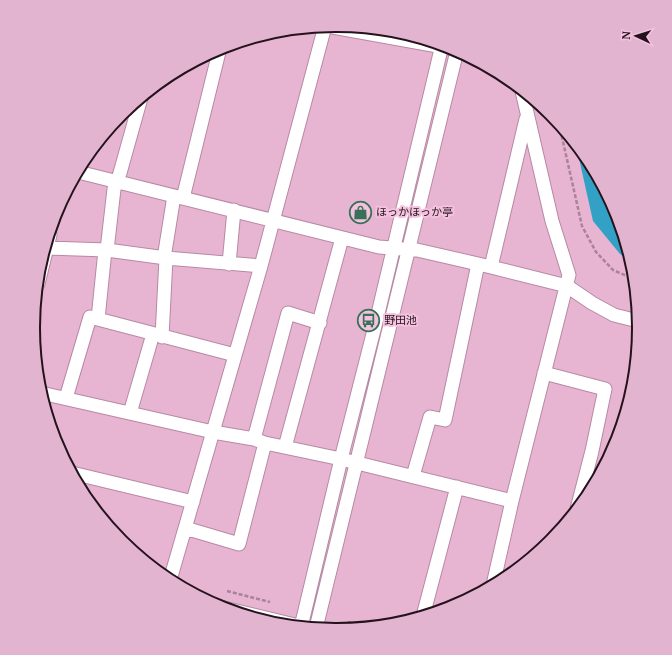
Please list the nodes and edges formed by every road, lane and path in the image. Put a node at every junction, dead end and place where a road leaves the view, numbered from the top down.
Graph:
1 (324, 33) edge
2 (445, 53) edge
3 (218, 56) edge
4 (456, 57) edge
5 (524, 99) edge
6 (138, 108) edge
7 (527, 115) junction
8 (562, 138) edge
9 (84, 173) edge
10 (117, 182) junction
11 (178, 197) junction
12 (234, 210) junction
13 (273, 220) junction
14 (342, 238) junction
15 (52, 248) edge
16 (393, 248) junction
17 (408, 249) junction
18 (106, 250) junction
19 (165, 258) junction
20 (229, 264) junction
21 (485, 265) junction
22 (261, 266) junction
23 (627, 276) edge
24 (567, 286) junction
25 (98, 319) junction
26 (632, 319) edge
27 (320, 323) junction
28 (157, 335) junction
29 (235, 355) junction
30 (544, 373) junction
31 (48, 394) edge
32 (66, 398) junction
33 (130, 413) junction
34 (213, 432) junction
35 (260, 441) junction
36 (285, 447) junction
37 (341, 459) junction
38 (356, 463) junction
39 (80, 475) edge
40 (413, 476) junction
41 (457, 487) junction
42 (581, 493) edge
43 (512, 501) junction
44 (192, 502) junction
45 (185, 528) junction
46 (172, 573) edge
47 (495, 576) edge
48 (227, 591) dead end
49 (270, 602) dead end
50 (426, 609) edge
51 (301, 620) edge
52 (317, 622) edge

1 - 13 street
2 - 16 street
3 - 11 street
4 - 17 street
5 - 7 street
6 - 10 street
7 - 21 street
7 - 24 street
8 - 23 path
9 - 10 street
10 - 11 street
10 - 18 street
11 - 12 street
11 - 19 street
12 - 13 street
12 - 20 street
13 - 14 street
13 - 22 street
14 - 16 street
14 - 27 street
15 - 18 street
16 - 17 street
16 - 37 street
17 - 21 street
17 - 38 street
18 - 19 street
18 - 25 street
19 - 20 street
19 - 28 street
20 - 22 street
21 - 24 street
21 - 40 street
22 - 29 street
24 - 26 street
24 - 30 street
25 - 28 street
25 - 32 street
27 - 35 street
27 - 36 street
28 - 29 street
28 - 33 street
29 - 34 street
30 - 42 street
30 - 43 street
31 - 32 street
32 - 33 street
33 - 34 street
34 - 35 street
34 - 44 street
35 - 36 street
35 - 45 street
36 - 37 street
37 - 38 street
37 - 51 street
38 - 40 street
38 - 52 street
39 - 44 street
40 - 41 street
41 - 43 street
41 - 50 street
43 - 47 street
44 - 45 street
45 - 46 street
48 - 49 path

